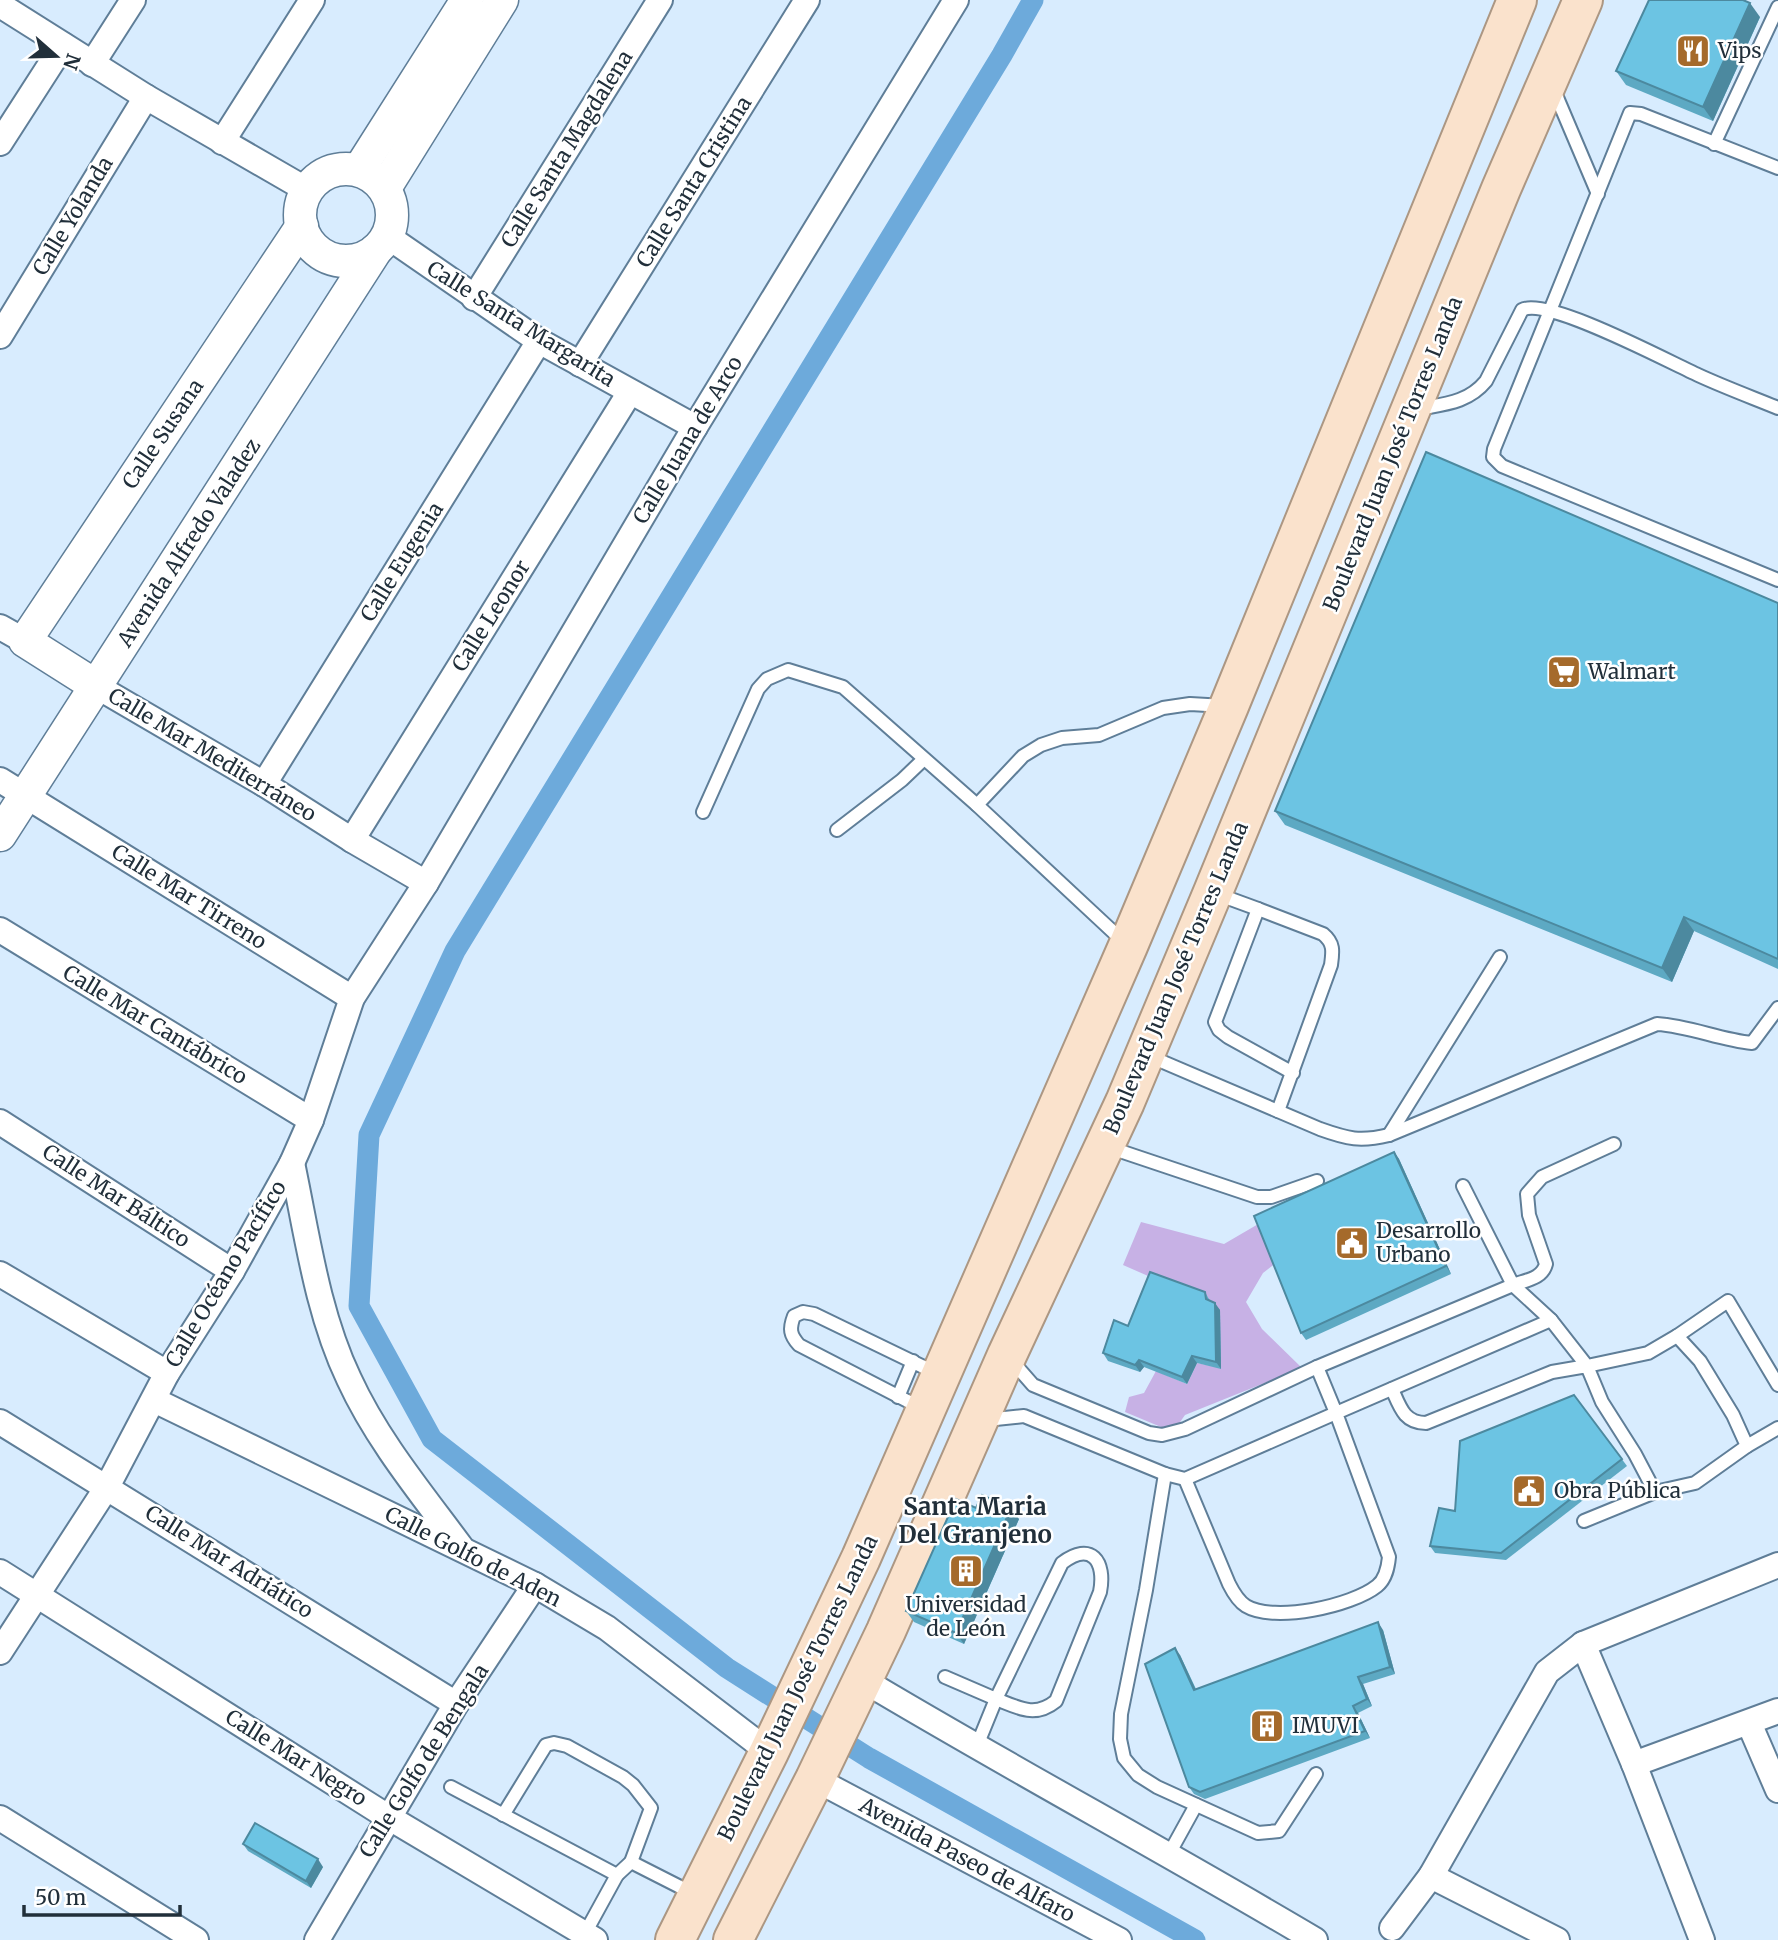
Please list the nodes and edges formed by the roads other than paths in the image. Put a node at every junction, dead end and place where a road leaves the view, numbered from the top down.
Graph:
1 (134, 0) edge
2 (312, 0) edge
3 (467, 0) edge
4 (502, 0) edge
5 (660, 0) edge
6 (807, 0) edge
7 (956, 0) edge
8 (1517, 0) edge
9 (1583, 0) edge
10 (0, 5) edge
11 (1778, 7) edge
12 (63, 45) junction
13 (92, 64) junction
14 (1549, 78) junction
15 (146, 97) junction
16 (222, 142) junction
17 (0, 143) edge
18 (1714, 144) junction
19 (1778, 168) edge
20 (359, 170) junction
21 (384, 188) junction
22 (307, 190) junction
23 (1598, 194) junction
24 (302, 226) junction
25 (381, 243) junction
26 (474, 298) junction
27 (1549, 311) junction
28 (0, 335) edge
29 (539, 341) junction
30 (580, 364) junction
31 (629, 392) junction
32 (1778, 408) edge
33 (1412, 410) junction
34 (695, 427) junction
35 (1778, 580) edge
36 (13, 634) edge
37 (96, 686) junction
38 (1229, 706) junction
39 (924, 759) junction
40 (264, 784) junction
41 (13, 788) edge
42 (977, 805) junction
43 (703, 812) dead end
44 (837, 830) dead end
45 (0, 835) edge
46 (352, 840) junction
47 (426, 883) junction
48 (1213, 892) junction
49 (1258, 909) junction
50 (0, 930) edge
51 (1128, 946) junction
52 (1500, 957) dead end
53 (352, 998) junction
54 (1778, 1008) edge
55 (1145, 1054) junction
56 (1293, 1073) junction
57 (1278, 1111) junction
58 (311, 1120) junction
59 (0, 1122) edge
60 (1389, 1135) junction
61 (1614, 1144) dead end
62 (1105, 1146) junction
63 (292, 1163) junction
64 (1317, 1181) dead end
65 (1463, 1186) dead end
66 (232, 1271) junction
67 (0, 1274) edge
68 (1513, 1285) junction
69 (1551, 1320) junction
70 (1677, 1336) junction
71 (1007, 1355) junction
72 (1587, 1366) junction
73 (1317, 1367) junction
74 (928, 1368) junction
75 (167, 1373) junction
76 (1778, 1385) edge
77 (1392, 1389) junction
78 (154, 1400) junction
79 (912, 1404) junction
80 (1336, 1413) junction
81 (0, 1422) edge
82 (979, 1422) junction
83 (1778, 1428) edge
84 (1747, 1447) junction
85 (1165, 1474) junction
86 (1185, 1479) junction
87 (107, 1487) junction
88 (1655, 1493) junction
89 (1584, 1521) dead end
90 (463, 1550) junction
91 (1778, 1565) edge
92 (0, 1572) edge
93 (535, 1585) junction
94 (37, 1594) junction
95 (1584, 1644) junction
96 (0, 1652) edge
97 (945, 1677) dead end
98 (859, 1688) junction
99 (996, 1699) junction
100 (456, 1704) junction
101 (1778, 1711) edge
102 (1749, 1723) junction
103 (775, 1740) junction
104 (976, 1748) junction
105 (1634, 1764) junction
106 (822, 1765) junction
107 (1316, 1774) dead end
108 (451, 1787) dead end
109 (1778, 1790) edge
110 (1196, 1805) junction
111 (503, 1815) junction
112 (388, 1816) junction
113 (0, 1818) edge
114 (1169, 1854) junction
115 (631, 1862) junction
116 (617, 1875) junction
117 (1431, 1876) junction
118 (697, 1896) junction
119 (1392, 1928) dead end
120 (587, 1938) edge
121 (196, 1940) edge
122 (317, 1940) edge
123 (675, 1940) edge
124 (733, 1940) edge
125 (1119, 1940) edge
126 (1315, 1940) edge
127 (1557, 1940) edge
128 (1702, 1940) edge

1 - 13 street
2 - 16 street
3 - 20 street
4 - 21 street
5 - 26 street, Calle Santa Magdalena
6 - 30 street, Calle Santa Cristina
7 - 34 street, Calle Juana de Arco
8 - 38 main road, Boulevard Juan José Torres Landa
9 - 14 main road, Boulevard Juan José Torres Landa
10 - 12 street
11 - 18 lane
12 - 13 street
12 - 17 street
13 - 15 street
14 - 23 lane
14 - 33 main road, Boulevard Juan José Torres Landa
15 - 16 street
15 - 28 street, Calle Yolanda
16 - 22 street
18 - 19 lane
18 - 23 lane
20 - 21 street
20 - 22 street
21 - 25 street
22 - 24 street
23 - 27 lane
24 - 25 street
24 - 36 street, Calle Susana
25 - 26 street, Calle Santa Margarita
25 - 37 street, Avenida Alfredo Valadez
26 - 29 street, Calle Santa Margarita
27 - 32 lane
27 - 33 lane
27 - 35 lane
29 - 30 street, Calle Santa Margarita
29 - 40 street, Calle Eugenia
30 - 31 street, Calle Santa Margarita
31 - 34 street, Calle Santa Margarita
31 - 46 street, Calle Leonor
33 - 48 main road, Boulevard Juan José Torres Landa
34 - 47 street, Calle Juana de Arco
36 - 37 street, Calle Mar Mediterráneo
37 - 40 street, Calle Mar Mediterráneo
37 - 41 street, Avenida Alfredo Valadez
38 - 42 lane
38 - 51 main road, Boulevard Juan José Torres Landa
39 - 42 lane
39 - 43 lane
39 - 44 lane
40 - 46 street, Calle Mar Mediterráneo
41 - 45 street, Avenida Alfredo Valadez
41 - 53 street, Calle Mar Tirreno
42 - 51 lane
46 - 47 street, Calle Mar Mediterráneo
47 - 53 street, Calle Océano Pacífico
48 - 49 lane
48 - 55 main road, Boulevard Juan José Torres Landa
49 - 56 lane
49 - 56 lane
50 - 58 street, Calle Mar Cantábrico
51 - 74 main road, Boulevard Juan José Torres Landa
52 - 60 lane
53 - 58 street, Calle Océano Pacífico
54 - 60 lane
55 - 57 lane
55 - 62 main road, Boulevard Juan José Torres Landa
56 - 57 lane
57 - 60 lane
58 - 63 street, Calle Océano Pacífico
59 - 66 street, Calle Mar Báltico
61 - 68 lane
62 - 64 lane
62 - 71 main road, Boulevard Juan José Torres Landa
63 - 66 street, Calle Océano Pacífico
63 - 90 street
65 - 68 lane
66 - 75 street, Calle Océano Pacífico
67 - 75 street
68 - 69 lane
68 - 73 lane
69 - 72 lane
69 - 77 lane
70 - 72 lane
70 - 76 lane
70 - 84 lane
71 - 73 lane
71 - 82 main road, Boulevard Juan José Torres Landa
72 - 77 lane
72 - 88 lane
73 - 80 lane
74 - 79 main road, Boulevard Juan José Torres Landa
74 - 79 lane
75 - 78 street, Calle Océano Pacífico
77 - 80 lane
78 - 87 street, Calle Océano Pacífico
78 - 90 street, Calle Golfo de Aden
79 - 103 main road, Boulevard Juan José Torres Landa
80 - 86 lane
80 - 86 lane
81 - 87 street, Calle Mar Adriático
82 - 85 lane
82 - 98 main road, Boulevard Juan José Torres Landa
83 - 84 lane
84 - 88 lane
85 - 86 lane
85 - 110 lane
87 - 94 street, Calle Océano Pacífico
87 - 100 street, Calle Mar Adriático
88 - 89 lane
90 - 93 street, Calle Golfo de Aden
91 - 95 street
92 - 94 street, Calle Mar Negro
93 - 100 street, Calle Golfo de Bengala
93 - 103 street, Calle Golfo de Aden
94 - 96 street, Calle Océano Pacífico
94 - 112 street, Calle Mar Negro
95 - 105 street
95 - 117 street
97 - 99 lane
98 - 104 street
98 - 106 main road, Boulevard Juan José Torres Landa
99 - 99 lane
99 - 104 lane
100 - 112 street, Calle Golfo de Bengala
101 - 102 street
102 - 105 street
102 - 109 street
103 - 118 main road, Boulevard Juan José Torres Landa
104 - 114 street
105 - 128 street
106 - 124 main road, Boulevard Juan José Torres Landa
106 - 125 street, Avenida Paseo de Alfaro
107 - 110 lane
108 - 111 lane
110 - 114 lane
111 - 115 lane
111 - 116 lane
112 - 120 street, Calle Mar Negro
112 - 122 street, Calle Golfo de Bengala
113 - 121 street
114 - 126 street
115 - 116 lane
115 - 118 lane
116 - 120 lane
117 - 119 street
117 - 127 street
118 - 123 main road, Boulevard Juan José Torres Landa

